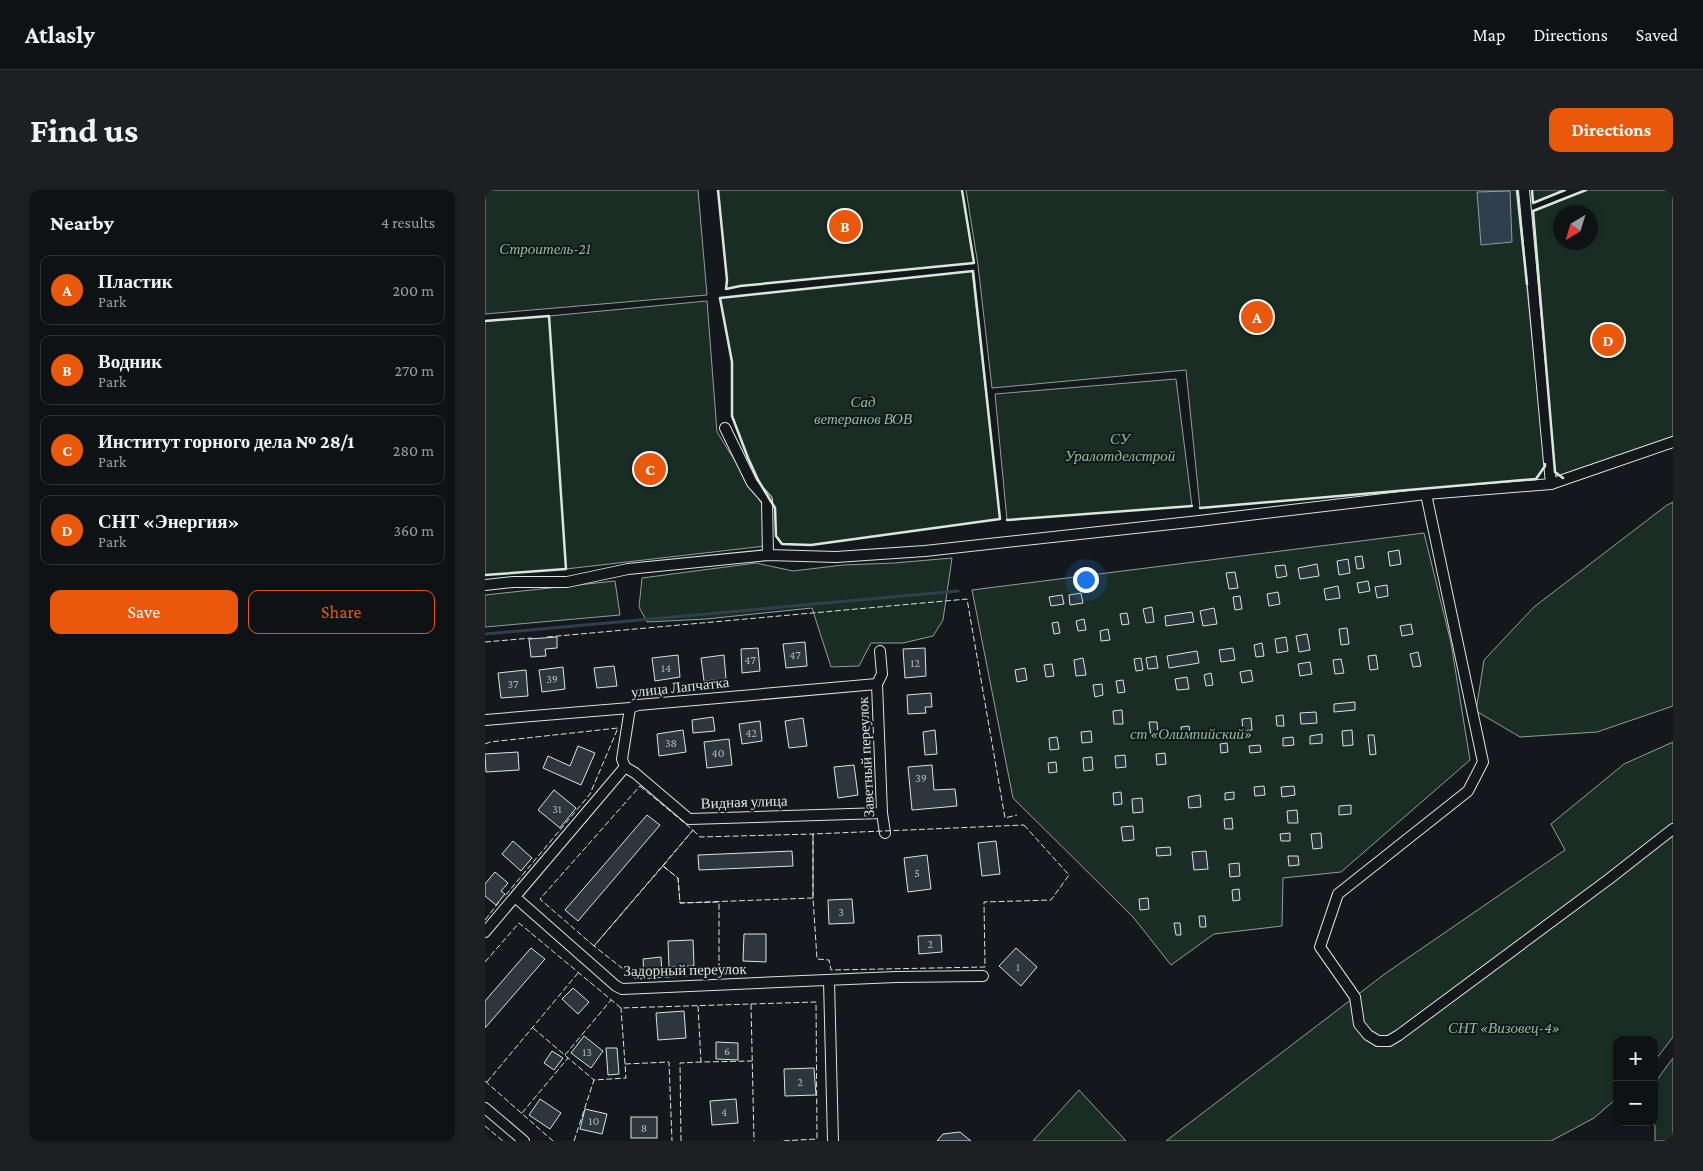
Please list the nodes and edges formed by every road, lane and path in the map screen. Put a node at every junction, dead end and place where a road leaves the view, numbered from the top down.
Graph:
1 (1524, 190) edge
2 (725, 428) dead end
3 (1673, 442) edge
4 (1551, 484) junction
5 (1426, 494) junction
6 (768, 555) junction
7 (485, 585) edge
8 (880, 651) dead end
9 (877, 684) junction
10 (630, 708) junction
11 (485, 720) edge
12 (625, 767) junction
13 (882, 812) junction
14 (1673, 829) edge
15 (885, 833) dead end
16 (515, 897) junction
17 (485, 932) edge
18 (983, 976) dead end
19 (829, 981) junction
20 (485, 1108) edge
21 (524, 1141) edge
22 (833, 1141) edge

1 - 4 street
2 - 6 street
3 - 4 street
4 - 5 street
5 - 6 street
5 - 14 street
6 - 7 street
8 - 9 street, Заветный переулок
9 - 10 street, улица Лапчатка
9 - 13 street, Заветный переулок
10 - 11 street, улица Лапчатка
10 - 12 street
12 - 13 street, Видная улица
12 - 16 street
13 - 15 street, Заветный переулок
16 - 17 street
16 - 19 street, Задорный переулок
18 - 19 street, Задорный переулок
19 - 22 street
20 - 21 street

